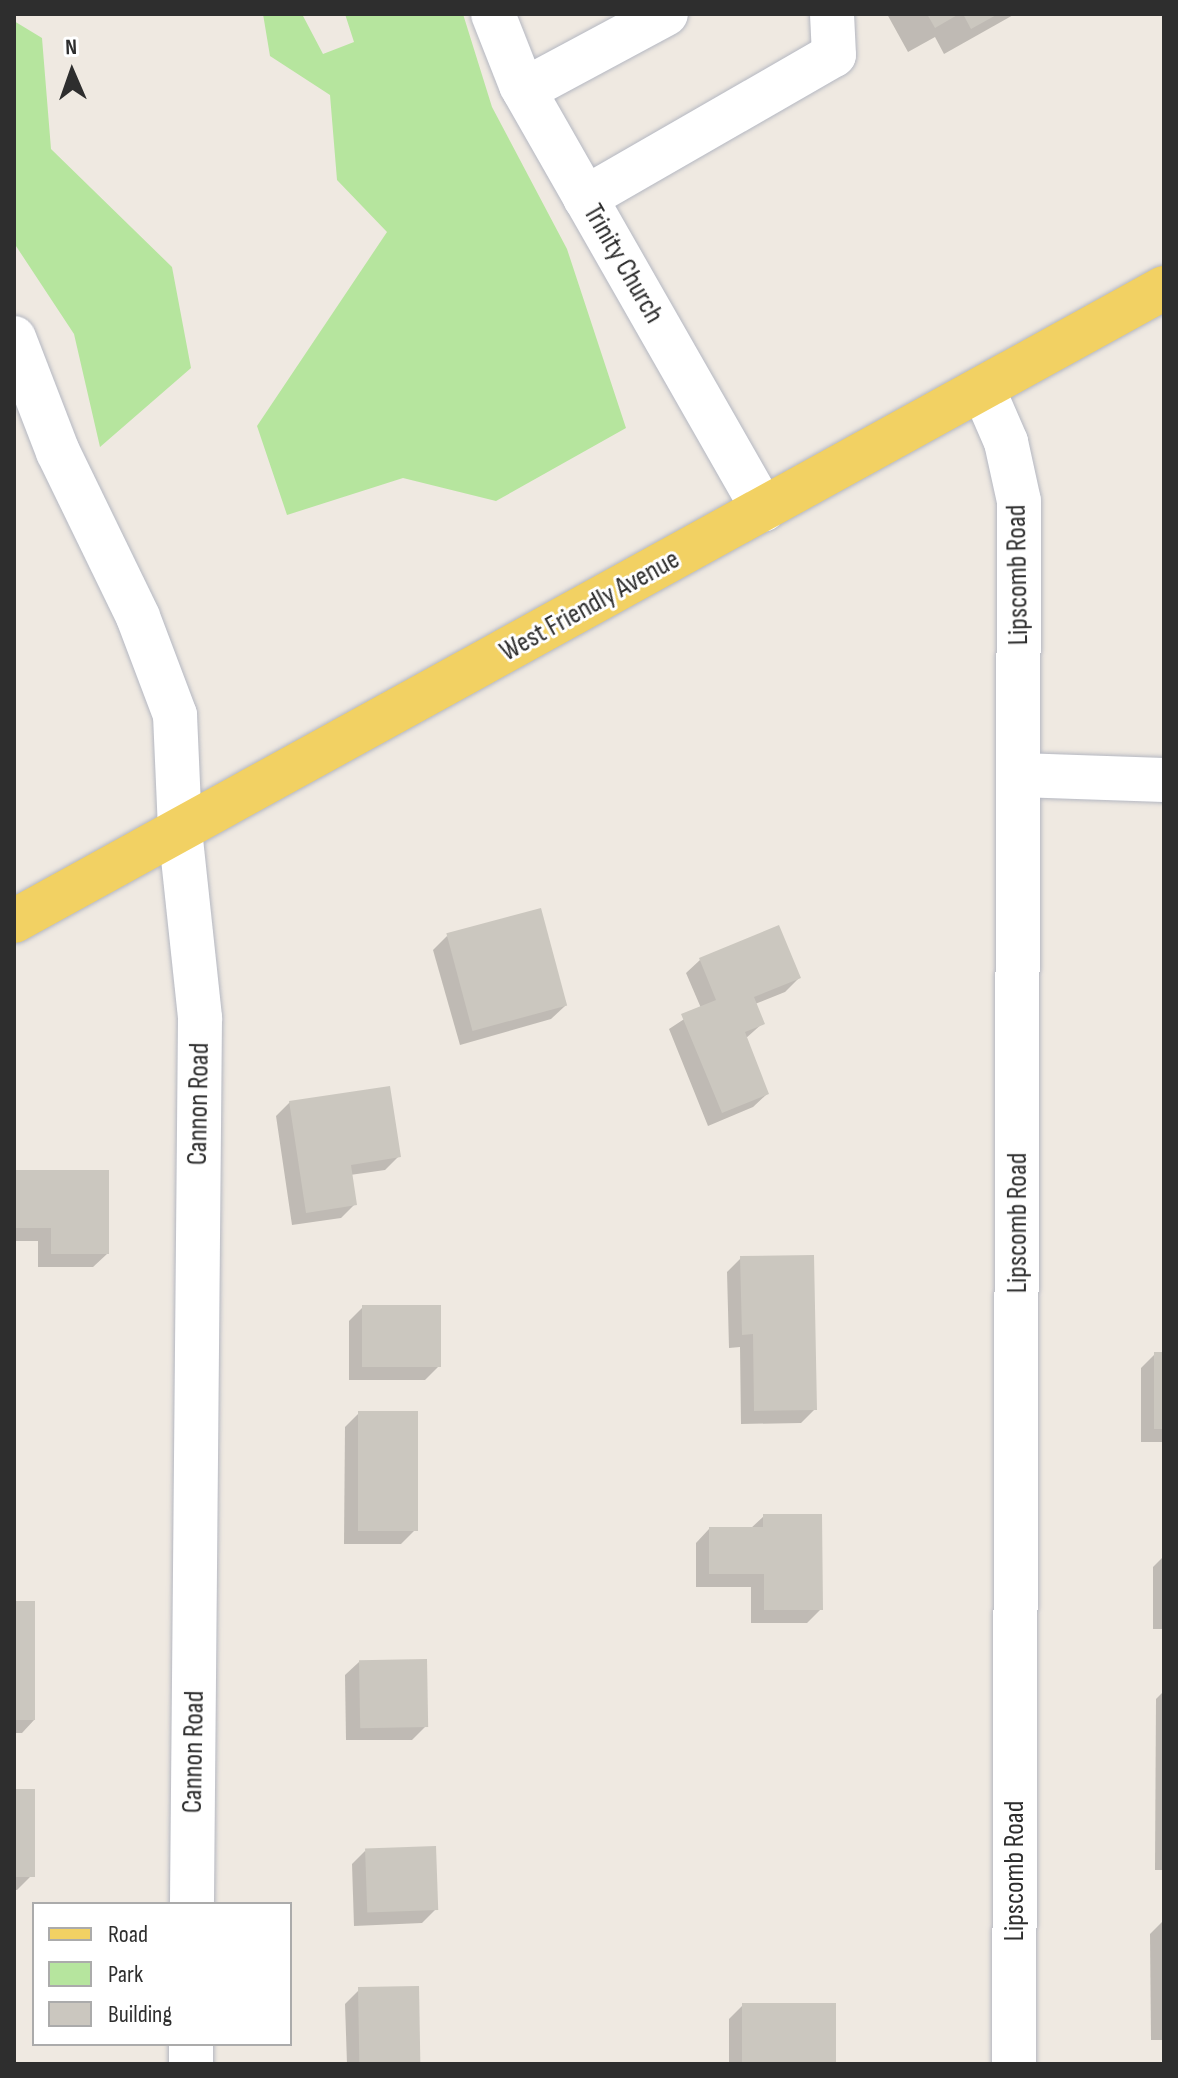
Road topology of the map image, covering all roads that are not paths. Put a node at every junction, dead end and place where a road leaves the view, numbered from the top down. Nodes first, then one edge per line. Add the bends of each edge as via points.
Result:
1 (493, 14) edge
2 (666, 14) edge
3 (832, 14) edge
4 (524, 90) junction
5 (585, 198) junction
6 (1164, 288) edge
7 (14, 338) edge
8 (983, 389) junction
9 (763, 510) junction
10 (1019, 775) junction
11 (1164, 780) edge
12 (180, 830) junction
13 (14, 921) edge
14 (192, 1902) edge
15 (1014, 2064) edge

1 - 4 street, Trinity Church
2 - 4 street
3 - 5 street via 834,55
4 - 5 street, Trinity Church
5 - 9 street, Trinity Church
6 - 8 main road, West Friendly Avenue
7 - 12 street, Cannon Road via 58,452 138,617 175,715
8 - 9 main road, West Friendly Avenue
8 - 10 street, Lipscomb Road via 1006,442 1019,501
9 - 12 main road, West Friendly Avenue
10 - 11 street
10 - 15 street, Lipscomb Road
12 - 13 main road, West Friendly Avenue
12 - 14 street, Cannon Road via 200,1018

